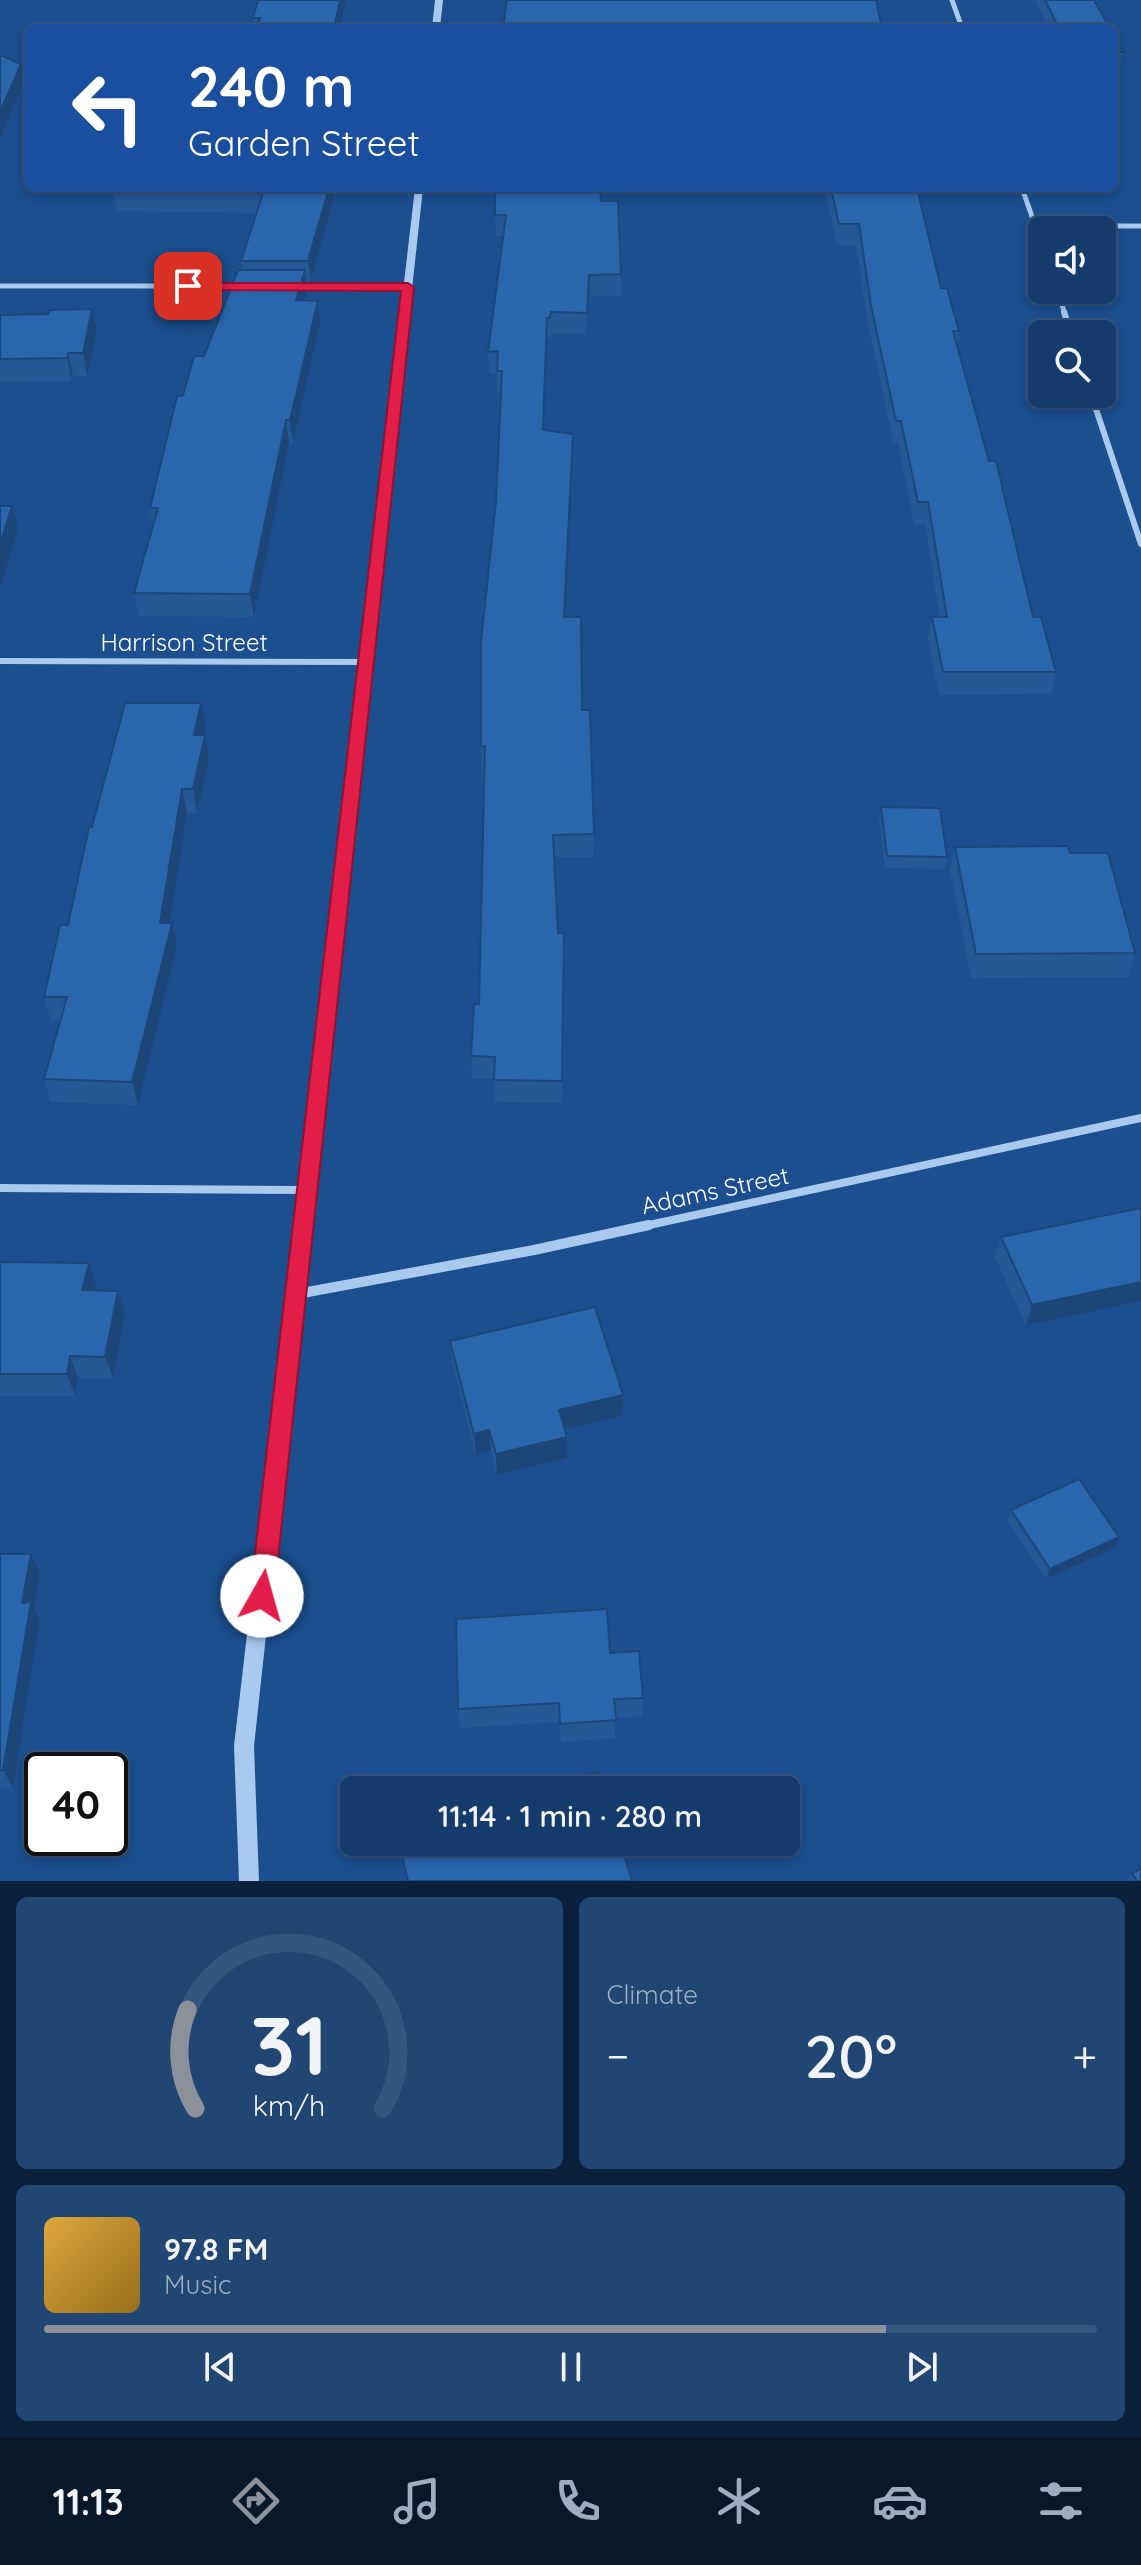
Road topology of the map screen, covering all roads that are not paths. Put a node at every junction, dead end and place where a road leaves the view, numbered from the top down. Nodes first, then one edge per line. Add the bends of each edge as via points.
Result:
1 (439, 0) edge
2 (952, 0) edge
3 (436, 24) edge
4 (961, 24) edge
5 (419, 192) edge
6 (1023, 192) edge
7 (1032, 216) edge
8 (1116, 226) edge
9 (1141, 226) edge
10 (0, 286) edge
11 (251, 286) edge
12 (282, 287) edge
13 (408, 287) junction
14 (1096, 408) edge
15 (1141, 544) edge
16 (0, 661) edge
17 (367, 662) junction
18 (1141, 1118) edge
19 (0, 1188) edge
20 (307, 1190) junction
21 (297, 1294) junction
22 (249, 1881) edge

1 - 3 street
2 - 4 street
5 - 13 street
6 - 7 street
8 - 9 street
10 - 11 street
12 - 13 street
13 - 17 street
14 - 15 street
16 - 17 street, Harrison Street
17 - 20 street
18 - 21 street, Adams Street via 534,1250
19 - 20 street
20 - 21 street
21 - 22 street via 244,1746

